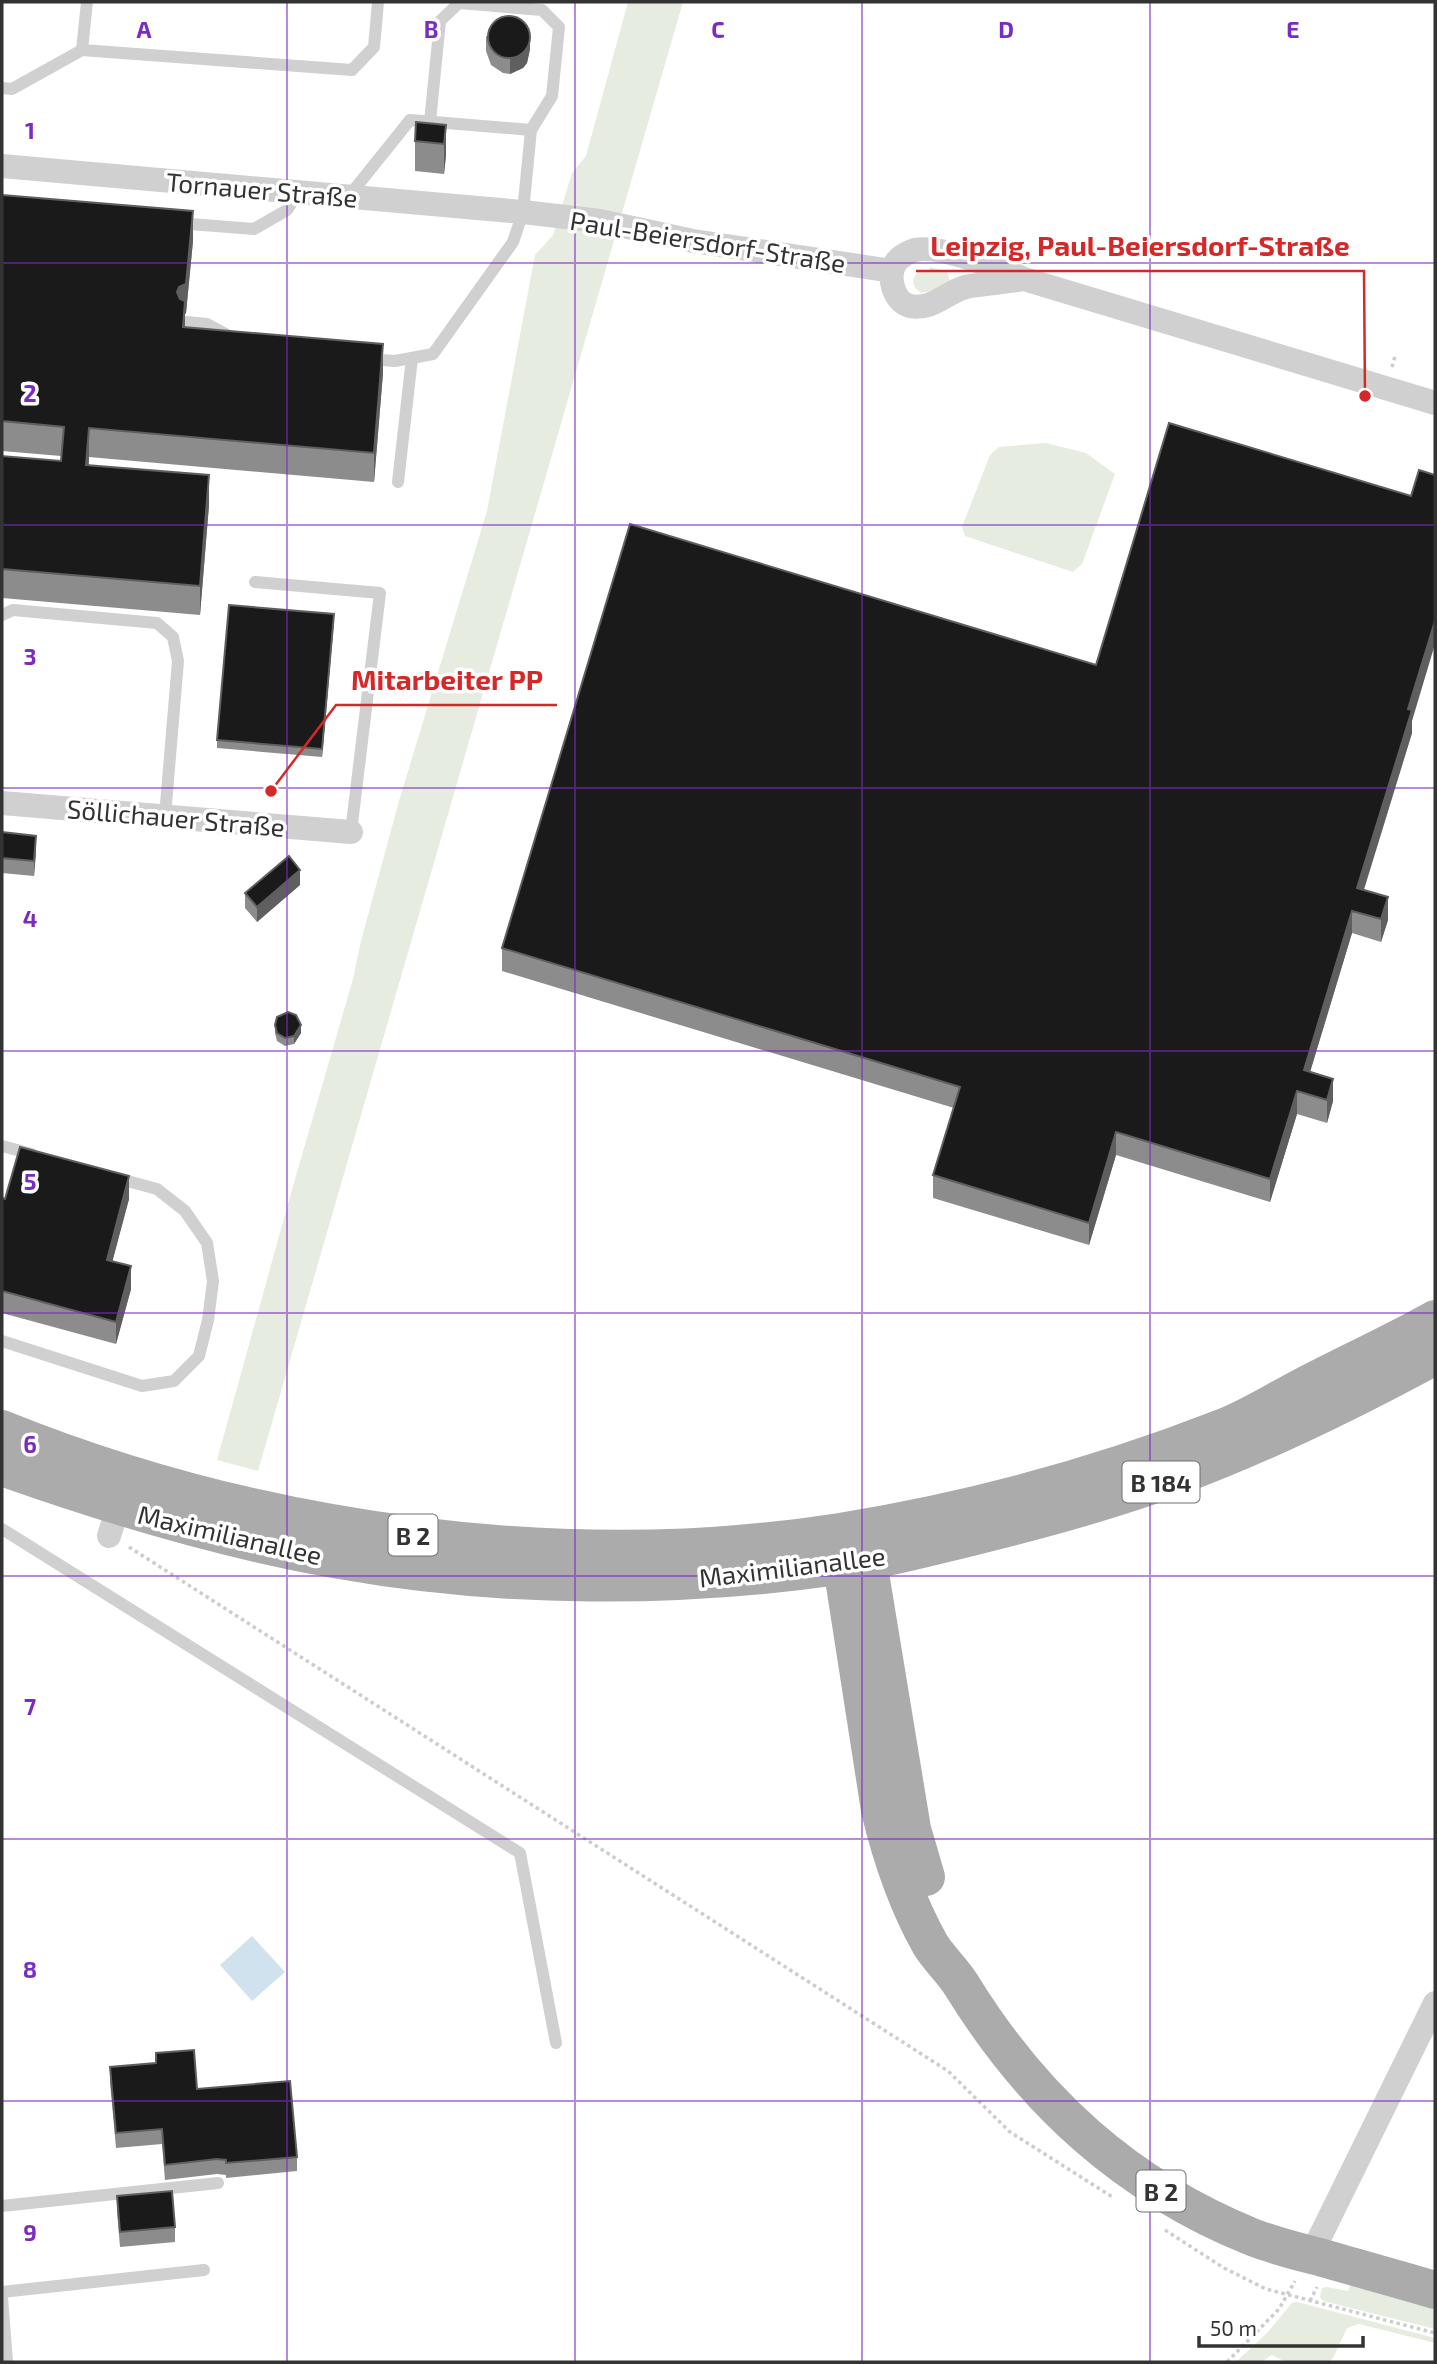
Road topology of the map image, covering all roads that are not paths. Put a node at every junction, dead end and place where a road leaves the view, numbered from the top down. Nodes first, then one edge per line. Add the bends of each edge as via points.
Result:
1 (87, 2) edge
2 (378, 2) edge
3 (82, 50) junction
4 (2, 88) edge
5 (429, 122) junction
6 (531, 130) junction
7 (2, 166) edge
8 (299, 192) junction
9 (349, 197) junction
10 (523, 212) junction
11 (161, 222) edge
12 (892, 271) junction
13 (1024, 279) junction
14 (186, 322) edge
15 (240, 342) edge
16 (356, 358) edge
17 (412, 358) junction
18 (1435, 403) edge
19 (398, 482) dead end
20 (255, 582) dead end
21 (2, 615) edge
22 (2, 803) edge
23 (165, 816) junction
24 (351, 832) joint
25 (2, 1146) edge
26 (41, 1157) edge
27 (106, 1175) edge
28 (1435, 1319) edge
29 (2, 1341) edge
30 (1435, 1356) edge
31 (2, 1429) edge
32 (2, 1467) edge
33 (2, 1529) edge
34 (852, 1547) junction
35 (1435, 2003) edge
36 (556, 2043) dead end
37 (218, 2183) dead end
38 (2, 2206) edge
39 (1311, 2255) junction
40 (204, 2270) dead end
41 (1435, 2290) edge
42 (2, 2295) edge
43 (7, 2362) edge

1 - 3 lane
2 - 3 lane via 374,47 352,70
3 - 4 lane via 12,89
5 - 6 lane
5 - 6 lane via 440,21 459,3 542,10 559,27 552,96
5 - 9 lane via 410,120
6 - 10 lane
7 - 8 street, Tornauer Straße
8 - 9 street, Tornauer Straße
8 - 11 lane via 287,210 254,229
9 - 10 street, Tornauer Straße
10 - 12 street, Paul-Beiersdorf-Straße
10 - 17 lane via 513,242 433,355
12 - 13 street via 906,254 927,248 995,266
12 - 13 street via 898,299 909,306 929,306 968,286
13 - 18 street
14 - 15 lane via 207,324
16 - 17 lane via 395,362
17 - 19 lane
20 - 24 lane via 380,593
21 - 23 lane via 13,610 157,623 173,637 178,661
22 - 23 street, Söllichauer Straße
23 - 24 street, Söllichauer Straße
25 - 26 lane
27 - 29 lane via 157,1189 186,1211 207,1243 213,1281 199,1356 174,1381 142,1386
28 - 34 main road, B 184 via 1257,1412 1179,1444
30 - 34 main road, Maximilianallee / B 184 via 1279,1435 1176,1477 1039,1521
31 - 34 main road, Maximilianallee / B 2 via 131,1475 236,1504 426,1537 543,1546 736,1543
32 - 34 main road, Maximilianallee / B 2 via 113,1522 433,1573 628,1581 772,1574
33 - 36 lane via 520,1853
34 - 39 main road, B 2 via 923,1871 960,1982 984,2022 1051,2103 1144,2181 1255,2238
35 - 39 street
37 - 38 lane
39 - 41 main road, B 2
40 - 42 lane
42 - 43 lane

